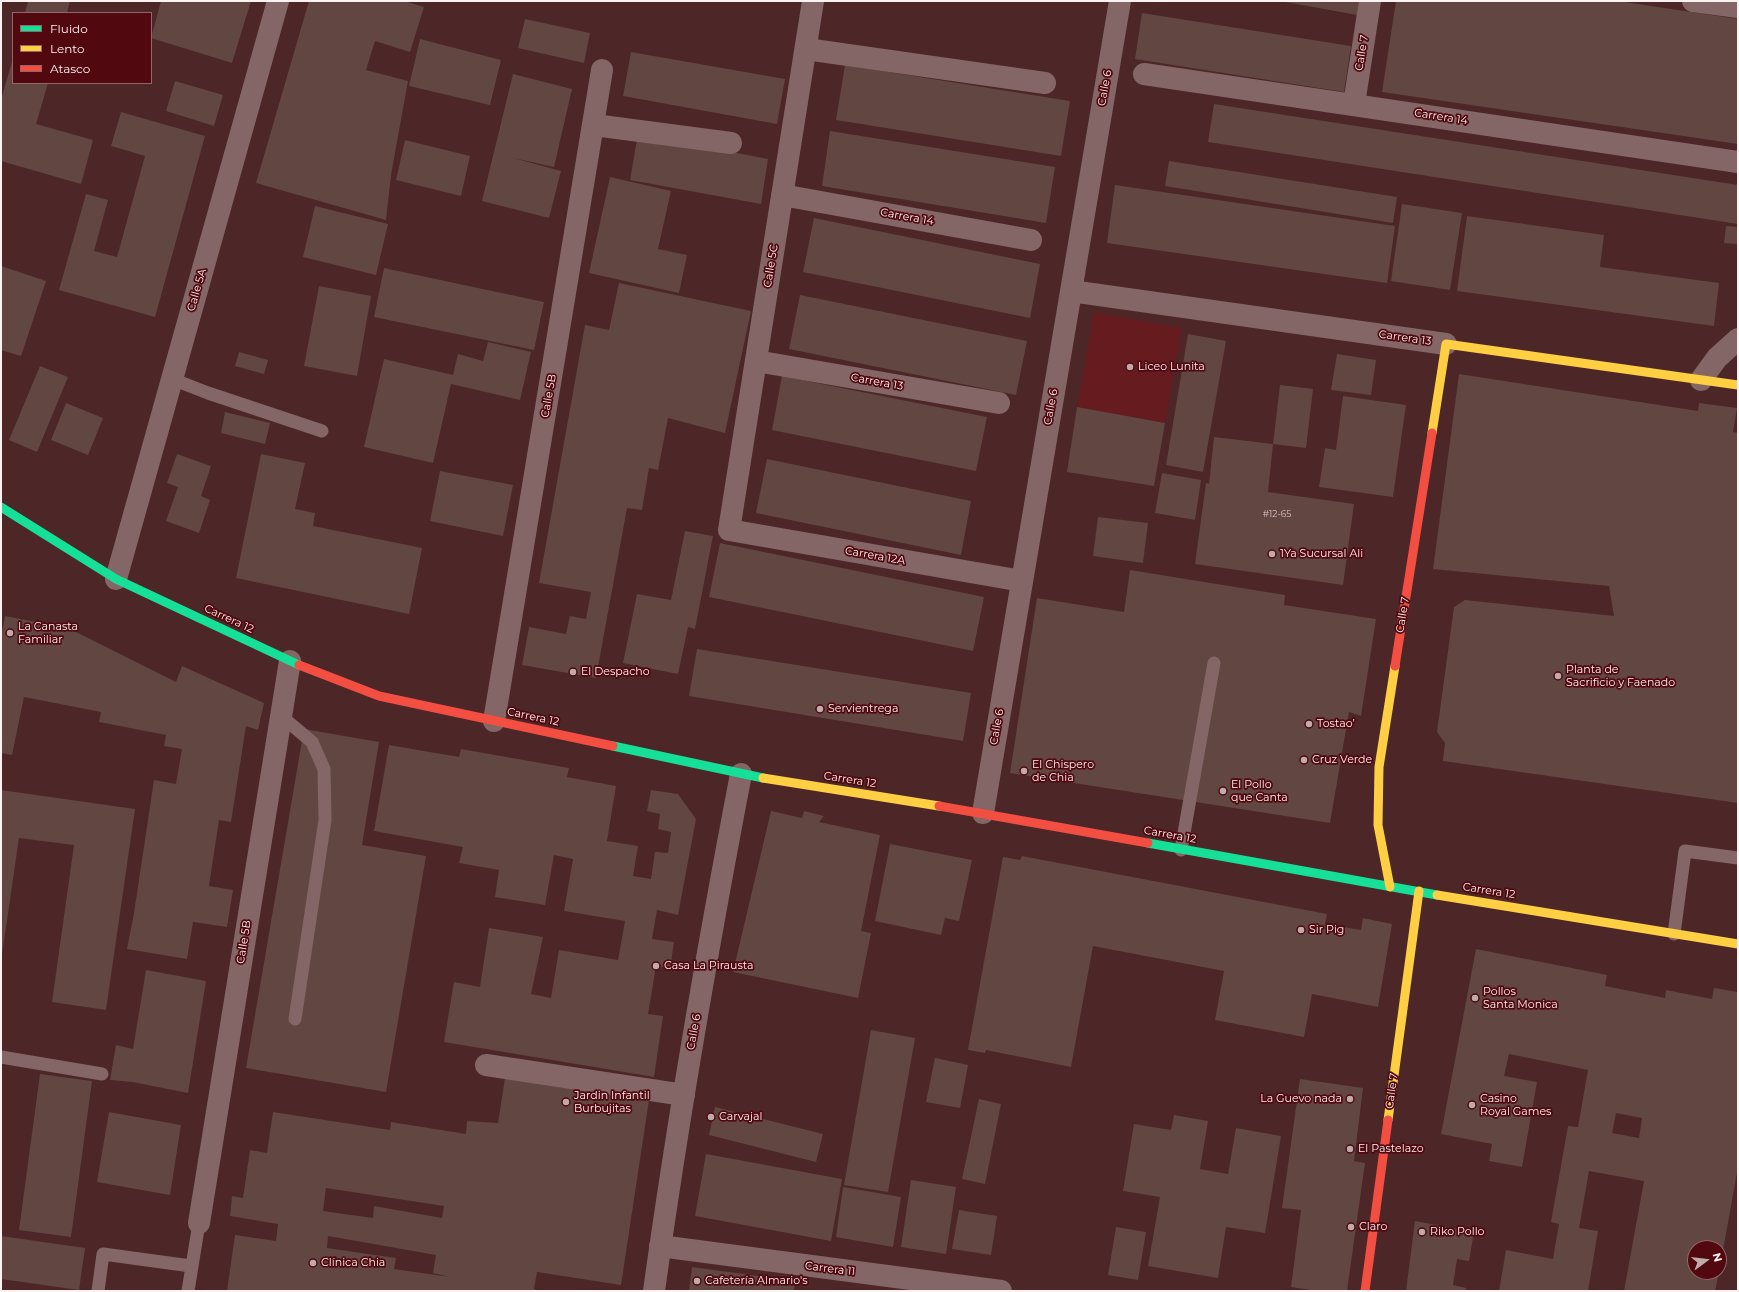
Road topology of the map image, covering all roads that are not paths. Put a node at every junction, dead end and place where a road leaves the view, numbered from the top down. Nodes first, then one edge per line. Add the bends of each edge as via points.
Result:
1 (278, 1) edge
2 (813, 1) edge
3 (1120, 1) edge
4 (1370, 1) edge
5 (1693, 1) edge
6 (1738, 7) edge
7 (806, 48) junction
8 (602, 70) dead end
9 (1144, 74) dead end
10 (1045, 83) dead end
11 (1354, 104) junction
12 (594, 125) junction
13 (731, 143) dead end
14 (1738, 162) edge
15 (782, 195) junction
16 (1031, 240) dead end
17 (1071, 291) junction
18 (1738, 340) edge
19 (1446, 344) junction
20 (756, 361) junction
21 (172, 379) junction
22 (1701, 380) junction
23 (1738, 385) edge
24 (999, 403) dead end
25 (322, 431) dead end
26 (1, 507) edge
27 (728, 530) joint
28 (116, 579) junction
29 (1022, 581) junction
30 (290, 661) junction
31 (1214, 663) dead end
32 (280, 715) junction
33 (494, 721) junction
34 (741, 774) junction
35 (983, 813) junction
36 (1181, 850) junction
37 (1738, 858) edge
38 (1390, 887) junction
39 (1419, 891) junction
40 (1674, 934) junction
41 (1738, 944) edge
42 (295, 1019) dead end
43 (1, 1057) edge
44 (486, 1065) dead end
45 (102, 1074) dead end
46 (684, 1095) junction
47 (199, 1223) joint
48 (660, 1246) junction
49 (191, 1266) junction
50 (98, 1291) edge
51 (188, 1291) edge
52 (654, 1291) edge
53 (1000, 1291) edge
54 (1365, 1291) edge

1 - 21 street, Calle 5A
2 - 7 street, Calle 5C
3 - 17 street, Calle 6
4 - 11 street, Calle 7
5 - 6 street
7 - 10 street
7 - 15 street, Calle 5C
8 - 12 street, Calle 5B
9 - 11 street, Carrera 14
11 - 14 street, Carrera 14
12 - 13 street
12 - 33 street, Calle 5B
15 - 16 street, Carrera 14
15 - 20 street, Calle 5C
17 - 19 street, Carrera 13
17 - 29 street, Calle 6
18 - 22 street via 1717,358
19 - 22 main road, Carrera 13
19 - 38 main road, Calle 7 via 1379,767 1378,825
20 - 24 street, Carrera 13
20 - 27 street, Calle 5C
21 - 25 lane
21 - 28 street, Calle 5A
22 - 23 main road, Carrera 13
26 - 28 main road, Carrera 12
27 - 29 street, Carrera 12A
28 - 30 main road, Carrera 12
29 - 35 street, Calle 6
30 - 32 street, Calle 5B
30 - 33 main road, Carrera 12 via 379,696
31 - 36 lane
32 - 42 lane via 312,742 324,769 325,820
32 - 47 street, Calle 5B
33 - 34 main road, Carrera 12
34 - 35 main road, Carrera 12
34 - 46 street, Calle 6 via 710,934
35 - 36 main road, Carrera 12
36 - 38 main road, Carrera 12
37 - 40 lane via 1685,851
38 - 39 main road, Carrera 12
39 - 40 main road, Carrera 12
39 - 54 main road, Calle 7
40 - 41 main road, Carrera 12
43 - 45 lane
44 - 46 street
46 - 48 street, Calle 6
47 - 49 lane
48 - 52 street, Calle 6
48 - 53 street, Carrera 11
49 - 50 lane via 103,1254
49 - 51 lane

